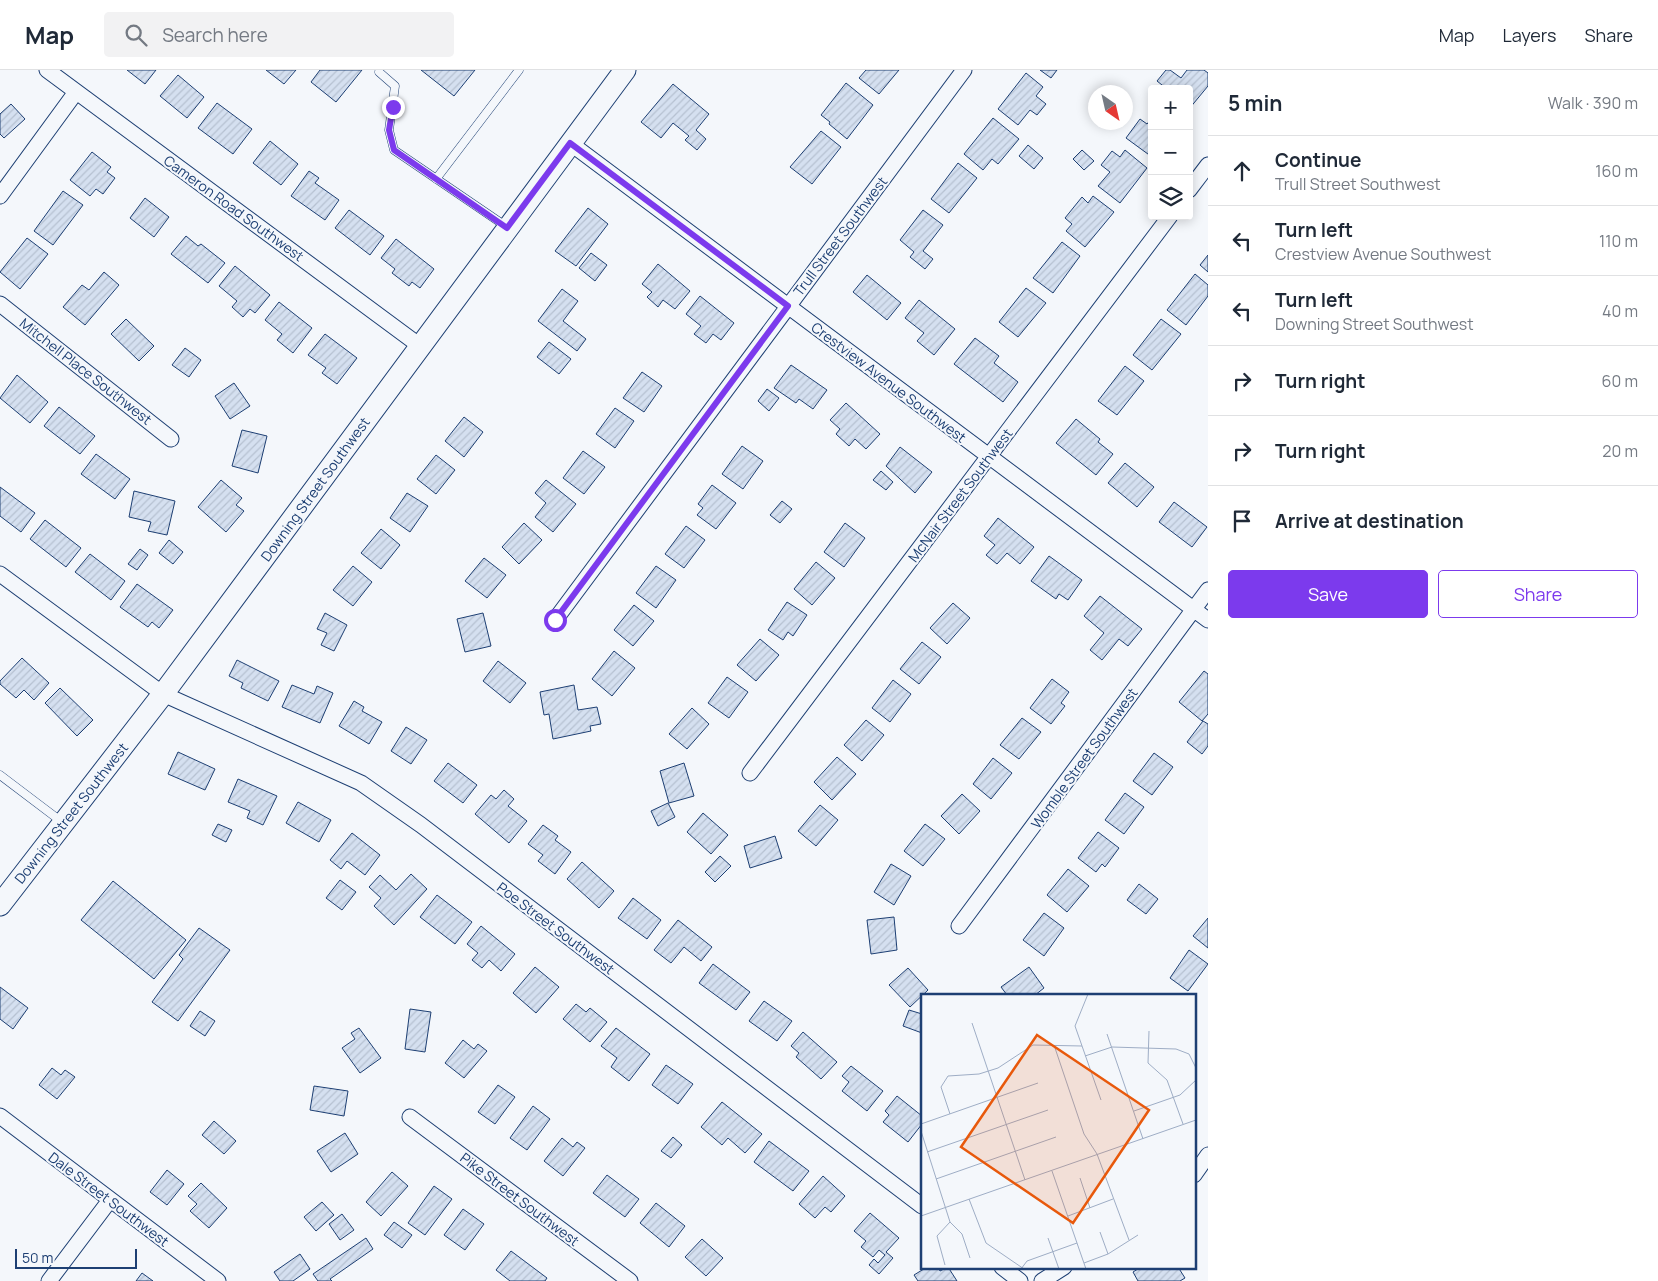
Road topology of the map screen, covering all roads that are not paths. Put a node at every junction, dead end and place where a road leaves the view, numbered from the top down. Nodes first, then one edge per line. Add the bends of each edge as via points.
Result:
1 (47, 70) edge
2 (518, 70) edge
3 (964, 70) edge
4 (379, 72) dead end
5 (620, 74) edge
6 (76, 92) junction
7 (570, 143) junction
8 (1208, 165) edge
9 (436, 179) junction
10 (1193, 185) edge
11 (0, 196) edge
12 (1167, 220) edge
13 (507, 228) junction
14 (0, 304) edge
15 (788, 306) junction
16 (420, 346) junction
17 (171, 439) dead end
18 (989, 456) junction
19 (0, 574) edge
20 (1208, 590) edge
21 (1194, 609) junction
22 (555, 620) dead end
23 (1208, 620) edge
24 (163, 694) junction
25 (750, 773) dead end
26 (0, 775) edge
27 (63, 822) junction
28 (0, 905) edge
29 (960, 926) dead end
30 (0, 1116) edge
31 (410, 1117) dead end
32 (1208, 1155) edge
33 (1196, 1172) edge
34 (110, 1200) junction
35 (921, 1205) edge
36 (1003, 1268) edge
37 (1062, 1268) edge
38 (49, 1281) edge
39 (218, 1281) edge
40 (630, 1281) edge
41 (1020, 1281) edge
42 (1042, 1281) edge

1 - 6 street, Cameron Road Southwest
2 - 9 lane
3 - 15 street, Trull Street Southwest
4 - 9 lane via 395,86 389,130 394,150
5 - 7 street, Downing Street Southwest
6 - 11 street
6 - 16 street, Cameron Road Southwest
7 - 13 street, Downing Street Southwest
7 - 15 street, Crestview Avenue Southwest
8 - 10 street
9 - 13 lane
12 - 18 street, McNair Street Southwest
13 - 16 street, Downing Street Southwest
14 - 17 street, Mitchell Place Southwest
15 - 18 street, Crestview Avenue Southwest
15 - 22 street, Trull Street Southwest
16 - 24 street, Downing Street Southwest
18 - 21 street, Crestview Avenue Southwest
18 - 25 street, McNair Street Southwest
19 - 24 street, Poe Street Southwest
20 - 21 street, Womble Street Southwest
21 - 23 street, Crestview Avenue Southwest
21 - 29 street, Womble Street Southwest
24 - 27 street, Downing Street Southwest
24 - 35 street, Poe Street Southwest via 361,783 429,831
26 - 27 lane
27 - 28 street, Downing Street Southwest
30 - 34 street, Dale Street Southwest
31 - 40 street, Pike Street Southwest
32 - 33 street
34 - 38 street
34 - 39 street, Dale Street Southwest
36 - 41 street
37 - 42 street

